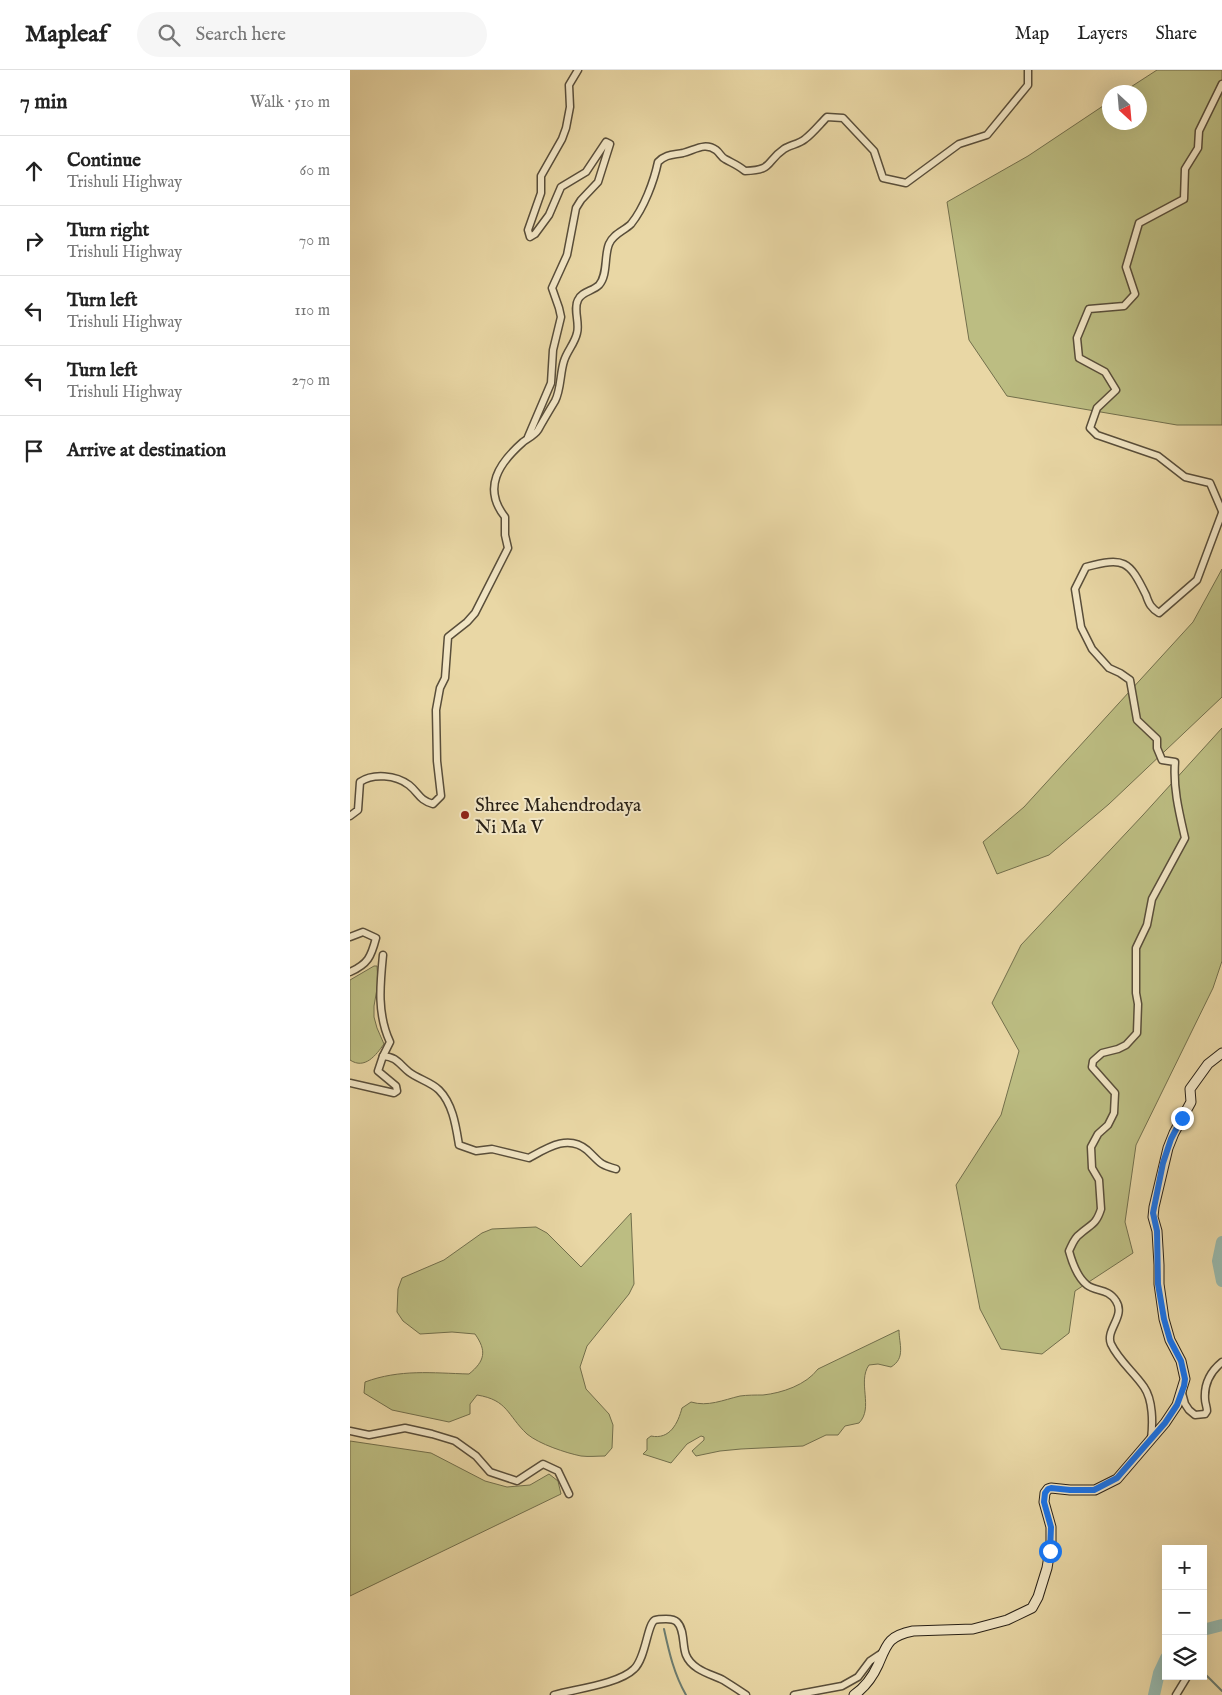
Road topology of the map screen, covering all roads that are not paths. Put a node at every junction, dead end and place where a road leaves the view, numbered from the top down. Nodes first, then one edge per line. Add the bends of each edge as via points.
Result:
1 (578, 70) edge
2 (1028, 70) edge
3 (1222, 84) edge
4 (527, 439) junction
5 (1222, 512) edge
6 (350, 816) edge
7 (350, 937) edge
8 (383, 955) dead end
9 (350, 972) edge
10 (1222, 1053) edge
11 (383, 1056) junction
12 (350, 1083) edge
13 (616, 1169) dead end
14 (1222, 1362) edge
15 (1182, 1393) junction
16 (350, 1431) edge
17 (1151, 1439) junction
18 (569, 1494) dead end
19 (882, 1654) junction
20 (1185, 1680) edge
21 (554, 1695) edge
22 (746, 1695) edge
23 (794, 1695) edge
24 (854, 1695) edge
25 (1176, 1695) edge

1 - 4 street via 569,85 570,107 566,128 541,176 541,193 528,230 530,237 548,215 561,186 586,172 606,142 610,144 598,182 576,208 567,255 552,288 560,318 553,350 551,384
2 - 4 street via 1028,85 988,135 959,144 906,183 883,178 874,151 843,118 827,116 804,140 786,148 768,166 757,170 745,171 724,159 716,150 704,146 661,159 654,181 630,225 616,234 609,244 600,284 578,297 577,333 564,359 556,399 538,430
3 - 5 street via 1199,131 1198,148 1185,169 1184,199 1139,223 1126,267 1135,294 1124,306 1089,309 1077,338 1079,358 1105,372 1116,390 1097,408 1090,428 1097,435 1158,456 1185,477 1210,483
4 - 6 street via 497,472 494,484 494,496 505,517 504,535 508,548 475,613 448,637 446,678 440,688 436,710 441,796 434,804 425,802 409,785 398,779 385,776 365,778 360,782 358,810
5 - 17 street via 1197,580 1160,613 1152,609 1134,572 1124,564 1108,561 1086,567 1075,589 1082,627 1092,649 1109,668 1130,680 1137,720 1157,739 1162,760 1175,762 1174,786 1185,838 1152,900 1136,948 1136,1033 1126,1045 1102,1053 1093,1061 1092,1067 1115,1093 1114,1113 1092,1147 1092,1168 1099,1180 1100,1214 1096,1222 1075,1239 1069,1251 1074,1266 1087,1285 1106,1291 1119,1307 1111,1332 1111,1345 1147,1392 1152,1418
7 - 9 street via 364,932 376,938 371,955 360,968
8 - 11 street via 380,1003 384,1030 390,1042
10 - 15 street via 1208,1064 1190,1089 1191,1102 1171,1139 1154,1206 1158,1284 1170,1340 1184,1373
11 - 12 street via 378,1071 398,1091 394,1093
11 - 13 street via 393,1057 409,1072 439,1090 456,1124 458,1145 476,1151 492,1149 529,1158 552,1145 574,1142 602,1165
14 - 15 street via 1210,1376 1205,1392 1205,1414 1195,1415 1189,1410
15 - 17 street
16 - 18 street via 369,1434 405,1428 432,1434 455,1441 476,1456 490,1472 517,1481 543,1464 558,1471
17 - 19 street via 1124,1472 1102,1487 1082,1491 1051,1488 1045,1493 1051,1544 1040,1592 1032,1608 1007,1620 973,1629 904,1633 893,1638
19 - 23 street via 842,1686
19 - 24 street via 872,1675
20 - 25 street
21 - 22 street via 602,1684 633,1671 642,1656 650,1626 661,1619 678,1623 686,1656 695,1666

